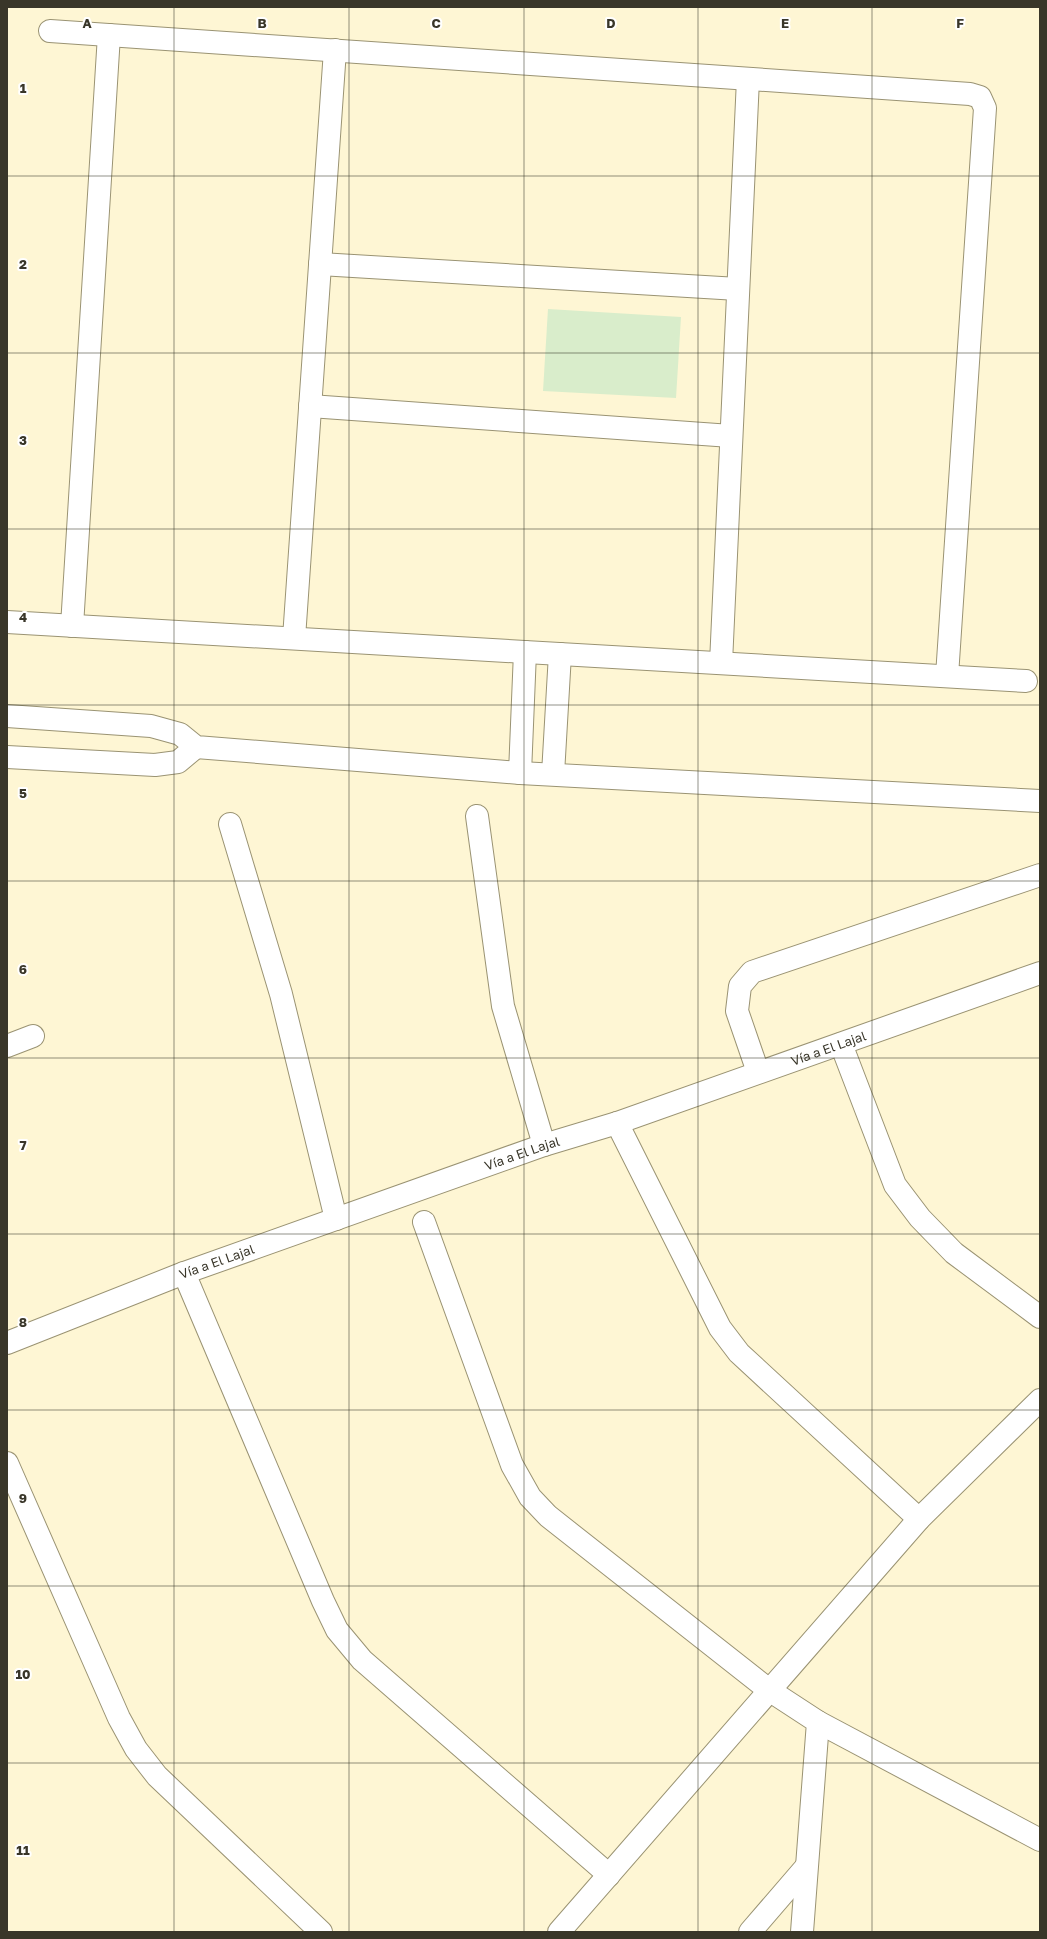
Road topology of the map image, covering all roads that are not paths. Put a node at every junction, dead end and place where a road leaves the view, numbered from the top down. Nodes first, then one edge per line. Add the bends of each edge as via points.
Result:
1 (50, 31) dead end
2 (109, 35) junction
3 (335, 50) junction
4 (748, 79) junction
5 (320, 264) junction
6 (738, 289) junction
7 (310, 406) junction
8 (731, 436) junction
9 (7, 622) edge
10 (72, 626) junction
11 (294, 638) junction
12 (525, 652) junction
13 (560, 654) junction
14 (721, 663) junction
15 (947, 676) junction
16 (1026, 681) dead end
17 (7, 716) edge
18 (196, 747) junction
19 (7, 757) edge
20 (520, 772) junction
21 (553, 774) junction
22 (1040, 801) edge
23 (477, 816) dead end
24 (230, 824) dead end
25 (1040, 875) edge
26 (1040, 974) edge
27 (33, 1036) dead end
28 (841, 1044) junction
29 (7, 1046) edge
30 (758, 1072) junction
31 (616, 1123) junction
32 (544, 1146) junction
33 (336, 1219) junction
34 (424, 1222) dead end
35 (184, 1273) junction
36 (1040, 1317) edge
37 (7, 1343) edge
38 (1040, 1400) edge
39 (7, 1463) edge
40 (919, 1519) junction
41 (770, 1690) junction
42 (818, 1722) junction
43 (1040, 1840) edge
44 (806, 1867) junction
45 (609, 1875) junction
46 (321, 1932) edge
47 (559, 1932) edge
48 (750, 1932) edge
49 (802, 1932) edge

1 - 2 street
2 - 3 street
2 - 10 street
3 - 4 street
3 - 5 street
4 - 6 street
4 - 15 street via 970,94 980,97 985,108
5 - 6 street
5 - 7 street
6 - 8 street
7 - 8 street
7 - 11 street
8 - 14 street
9 - 10 street
10 - 11 street
11 - 12 street
12 - 13 street
12 - 20 street
13 - 14 street
13 - 21 street
14 - 15 street
15 - 16 street
17 - 18 street via 151,726 180,734
18 - 19 street via 178,762 155,765
18 - 20 street
20 - 21 street
21 - 22 street
23 - 32 street via 503,1006
24 - 33 street via 281,994
25 - 30 street via 752,972 740,986 737,1010
26 - 28 street, Vía a El Lajal
27 - 29 street
28 - 30 street, Vía a El Lajal
28 - 36 street via 896,1185 908,1202 954,1253
30 - 31 street, Vía a El Lajal
31 - 32 street, Vía a El Lajal
31 - 40 street via 720,1328 739,1353
32 - 33 street, Vía a El Lajal
33 - 35 street, Vía a El Lajal
34 - 41 street via 512,1465 530,1497 548,1516
35 - 37 street, Vía a El Lajal
35 - 45 street via 337,1630 362,1660
38 - 40 street
39 - 46 street via 136,1749 157,1776
40 - 41 street
41 - 42 street
41 - 45 street
42 - 43 street
42 - 44 street
44 - 48 street
44 - 49 street
45 - 47 street

